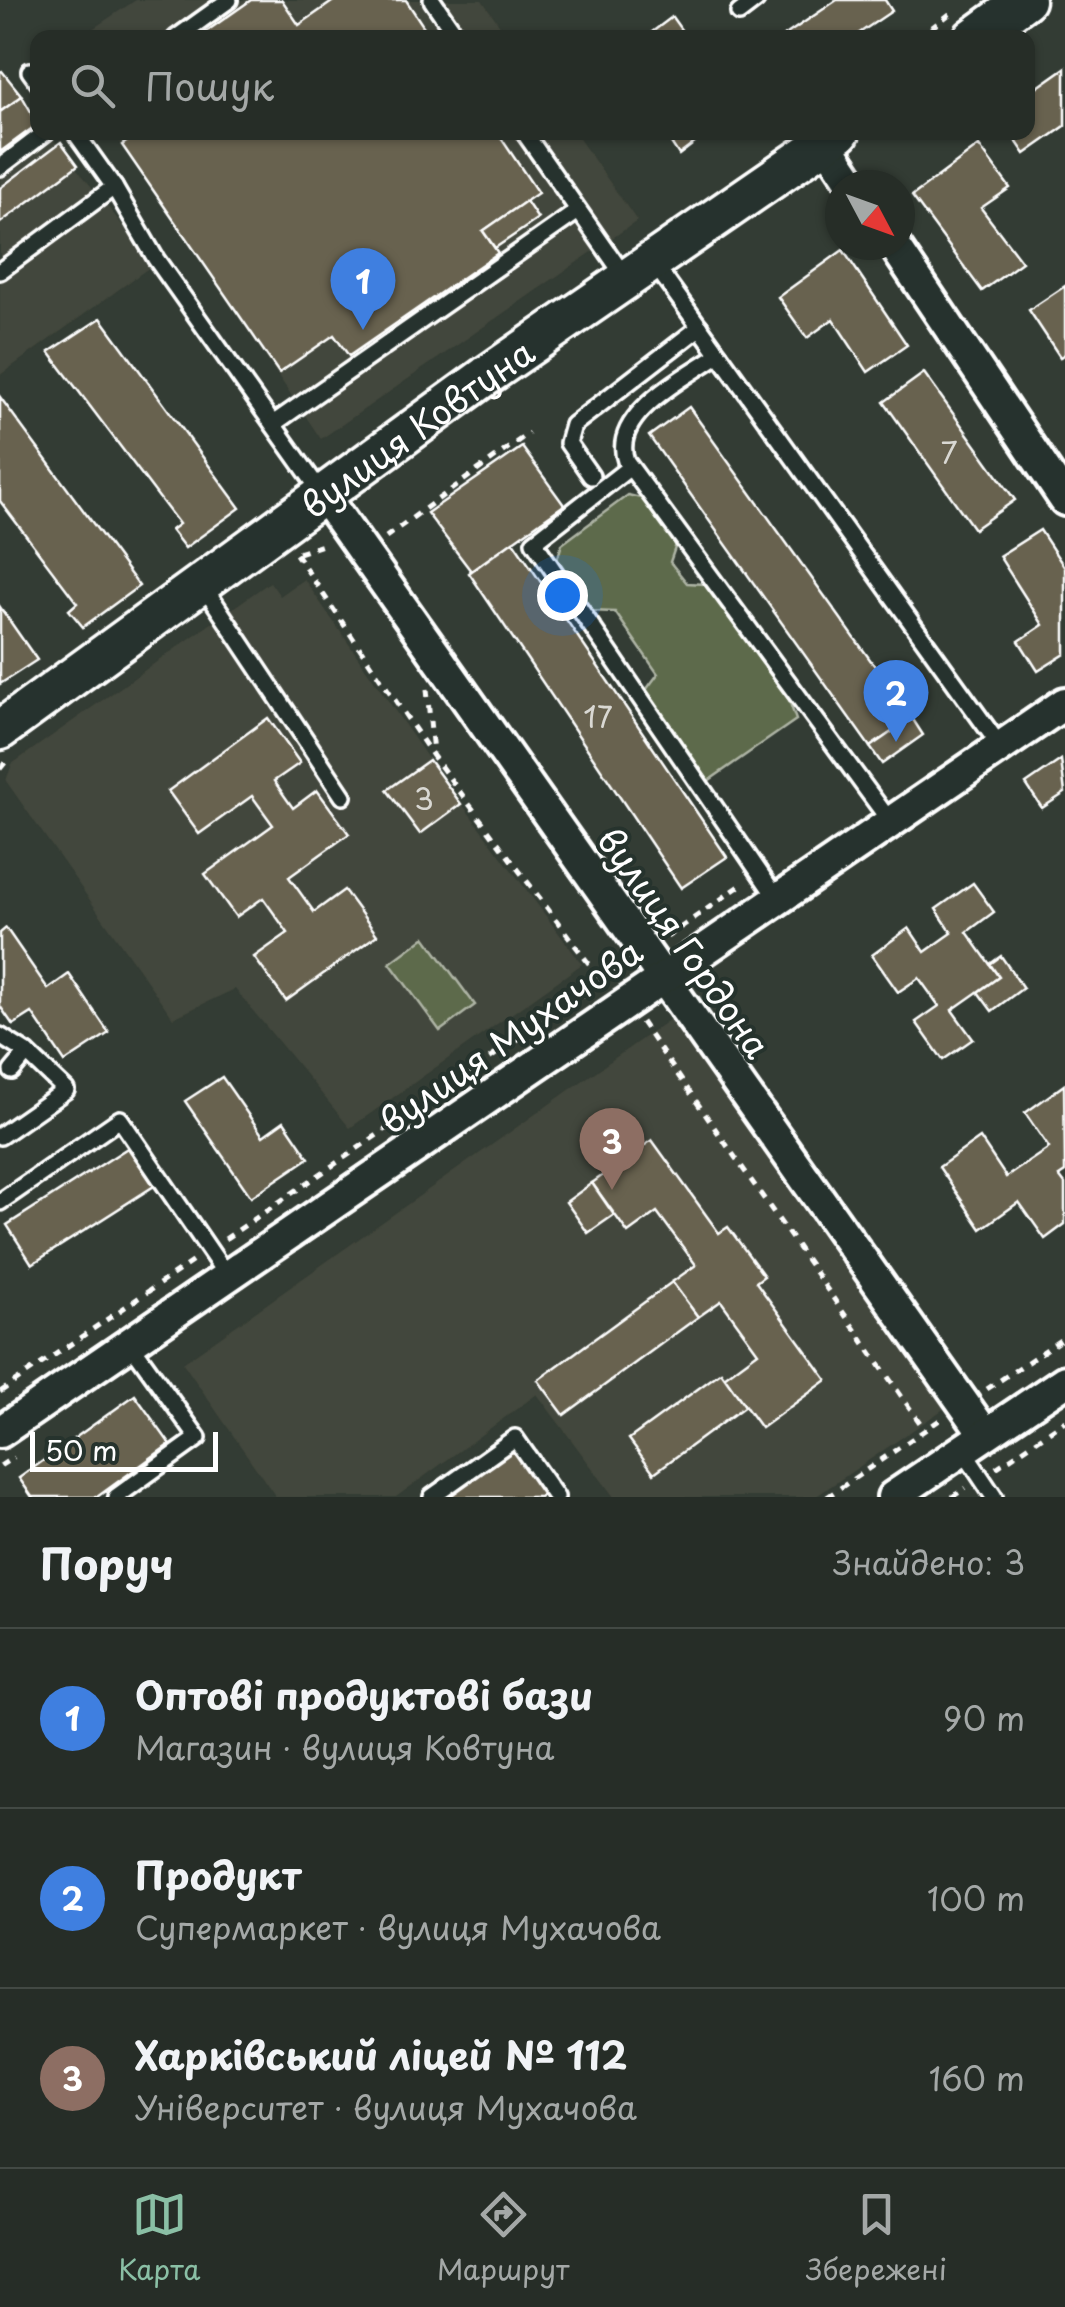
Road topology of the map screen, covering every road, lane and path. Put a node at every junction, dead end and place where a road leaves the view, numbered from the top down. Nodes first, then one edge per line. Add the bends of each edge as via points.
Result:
1 (229, 0) edge
2 (432, 0) edge
3 (756, 0) edge
4 (1025, 0) edge
5 (739, 12) dead end
6 (964, 24) edge
7 (187, 30) edge
8 (453, 30) edge
9 (36, 140) edge
10 (81, 140) edge
11 (529, 140) edge
12 (830, 140) edge
13 (834, 140) edge
14 (0, 168) edge
15 (847, 170) edge
16 (114, 187) junction
17 (578, 212) junction
18 (904, 260) edge
19 (0, 271) edge
20 (640, 271) junction
21 (700, 327) junction
22 (718, 354) junction
23 (273, 424) junction
24 (529, 432) dead end
25 (630, 468) junction
26 (591, 476) dead end
27 (323, 495) junction
28 (1065, 500) edge
29 (353, 537) junction
30 (296, 554) junction
31 (280, 565) dead end
32 (202, 584) junction
33 (1063, 709) edge
34 (9, 741) edge
35 (1000, 746) junction
36 (0, 769) edge
37 (344, 796) dead end
38 (890, 820) junction
39 (768, 885) junction
40 (654, 963) junction
41 (620, 1002) junction
42 (0, 1036) edge
43 (27, 1053) junction
44 (12, 1071) dead end
45 (0, 1136) edge
46 (0, 1202) edge
47 (209, 1250) junction
48 (226, 1276) junction
49 (130, 1343) junction
50 (1065, 1380) edge
51 (0, 1392) edge
52 (1065, 1421) edge
53 (924, 1430) dead end
54 (0, 1432) edge
55 (974, 1442) junction
56 (981, 1478) junction
57 (116, 1497) edge
58 (432, 1497) edge
59 (556, 1497) edge
60 (892, 1497) edge
61 (952, 1497) edge
62 (994, 1497) edge

1 - 7 lane
2 - 8 lane
3 - 5 lane
4 - 6 street
9 - 14 lane
10 - 16 lane
11 - 17 lane
12 - 20 street, вулиця Ковтуна
13 - 15 street
16 - 19 lane
16 - 23 lane
17 - 20 lane
17 - 23 lane
18 - 28 street
20 - 21 lane
20 - 27 street, вулиця Ковтуна
21 - 22 lane
21 - 26 lane via 573,425 568,444
22 - 25 lane via 630,424 622,444
22 - 35 lane
23 - 27 lane
24 - 29 path via 386,537
25 - 38 lane
25 - 39 lane via 534,542
27 - 29 street, вулиця Гордона
27 - 32 street, вулиця Ковтуна
29 - 30 path
29 - 40 street, вулиця Гордона
30 - 31 path
30 - 41 path via 433,756
32 - 34 street, вулиця Ковтуна
32 - 37 lane
33 - 35 street, вулиця Мухачова
34 - 36 path
35 - 38 street, вулиця Мухачова
38 - 39 street, вулиця Мухачова
39 - 40 street, вулиця Мухачова
39 - 40 path
40 - 41 street, вулиця Мухачова
40 - 41 path
40 - 55 street, вулиця Гордона
41 - 47 path
41 - 48 street, вулиця Мухачова
41 - 53 path
42 - 43 lane
43 - 44 lane
43 - 45 lane via 66,1090
46 - 47 lane via 120,1120
47 - 48 lane
47 - 51 path
48 - 49 street, вулиця Мухачова
49 - 54 street, вулиця Мухачова
49 - 57 lane via 198,1438
50 - 55 street
52 - 56 path
55 - 56 lane
55 - 60 street
56 - 61 path
56 - 62 lane
58 - 59 lane via 515,1438

